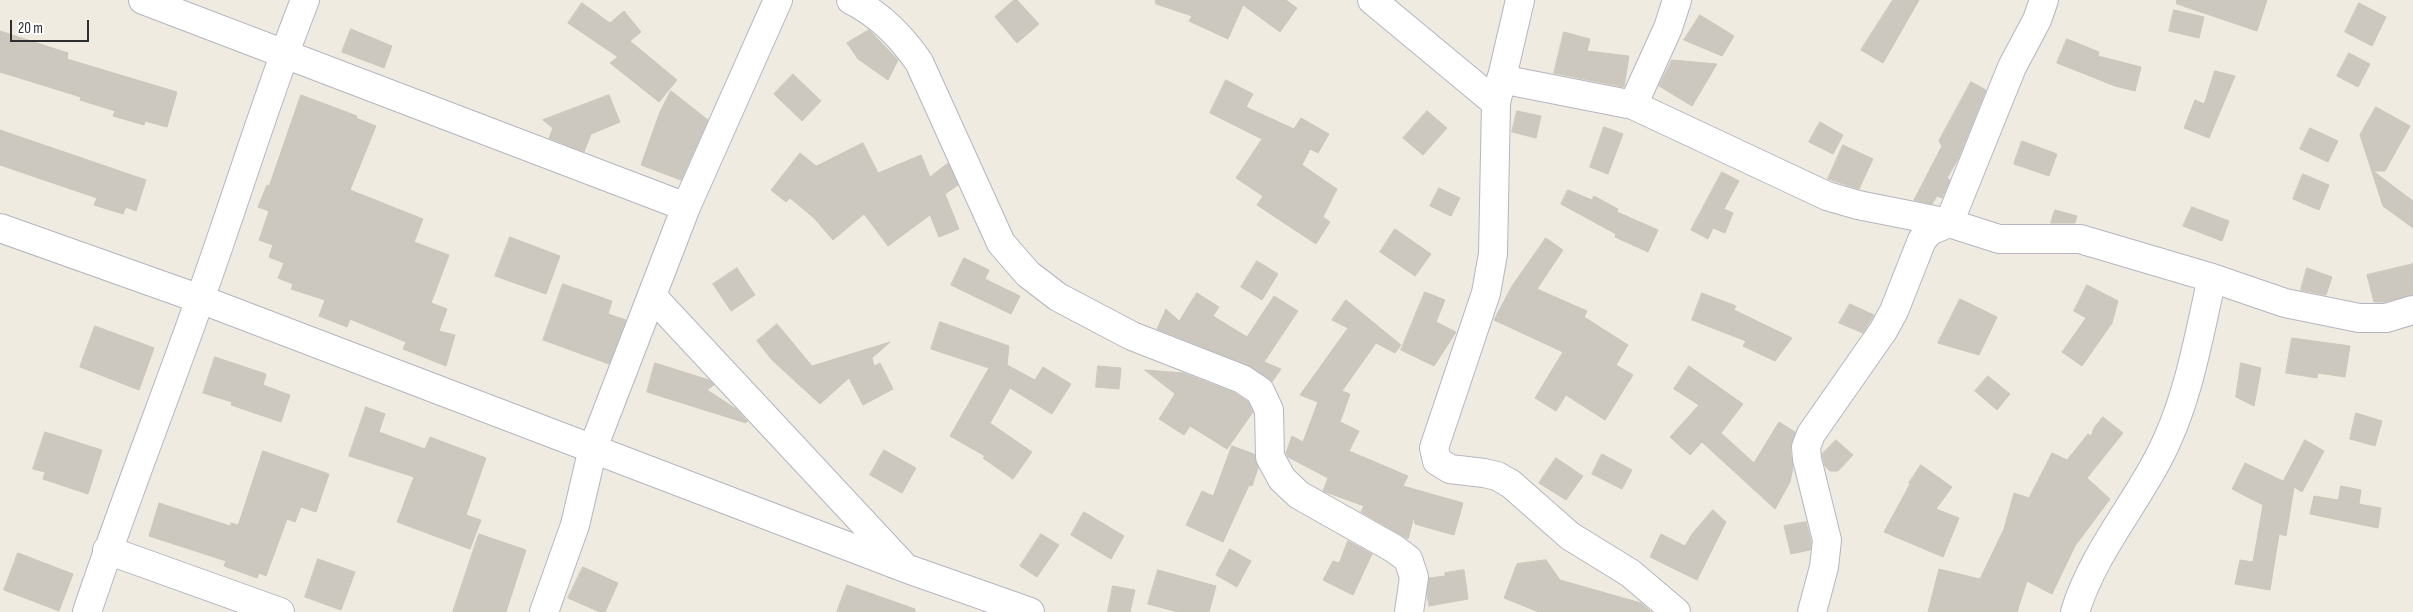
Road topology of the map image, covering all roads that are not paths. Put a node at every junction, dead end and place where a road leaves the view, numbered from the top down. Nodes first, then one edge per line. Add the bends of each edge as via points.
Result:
1 (143, 0) edge
2 (305, 0) edge
3 (778, 0) edge
4 (1372, 0) edge
5 (1520, 0) edge
6 (1677, 0) edge
7 (2044, 0) edge
8 (860, 2) edge
9 (284, 53) junction
10 (1499, 91) junction
11 (1634, 105) junction
12 (686, 207) junction
13 (1949, 223) junction
14 (0, 228) edge
15 (2212, 278) junction
16 (652, 296) junction
17 (200, 299) junction
18 (2413, 310) edge
19 (593, 448) junction
20 (108, 550) junction
21 (905, 568) junction
22 (1019, 610) edge
23 (87, 612) edge
24 (280, 612) edge
25 (544, 612) edge
26 (1409, 612) edge
27 (1676, 612) edge
28 (1812, 612) edge
29 (2076, 612) edge

1 - 9 street
2 - 9 street
3 - 12 street
4 - 10 street
5 - 10 street
6 - 11 street
7 - 13 street via 2012,67
8 - 26 street via 902,37 919,62 1001,243 1028,274 1058,297 1132,336 1242,379 1260,391 1269,410 1270,457 1282,479 1299,495 1408,559 1414,577
9 - 12 street
9 - 17 street
10 - 11 street
10 - 27 street via 1493,254 1486,293 1434,448 1437,461 1450,469 1497,476 1511,484 1570,536 1630,573
11 - 13 street via 1827,196
12 - 16 street
13 - 15 street via 1999,239 2080,239
13 - 28 street via 1930,231 1922,240 1883,331 1811,434 1806,448 1827,540 1824,567
14 - 17 street
15 - 18 street via 2286,303 2359,318 2386,318
15 - 29 street via 2178,416 2158,458 2094,566
16 - 19 street
16 - 21 street
17 - 19 street
17 - 20 street
19 - 21 street
19 - 25 street via 575,525
20 - 23 street
20 - 24 street
21 - 22 street

